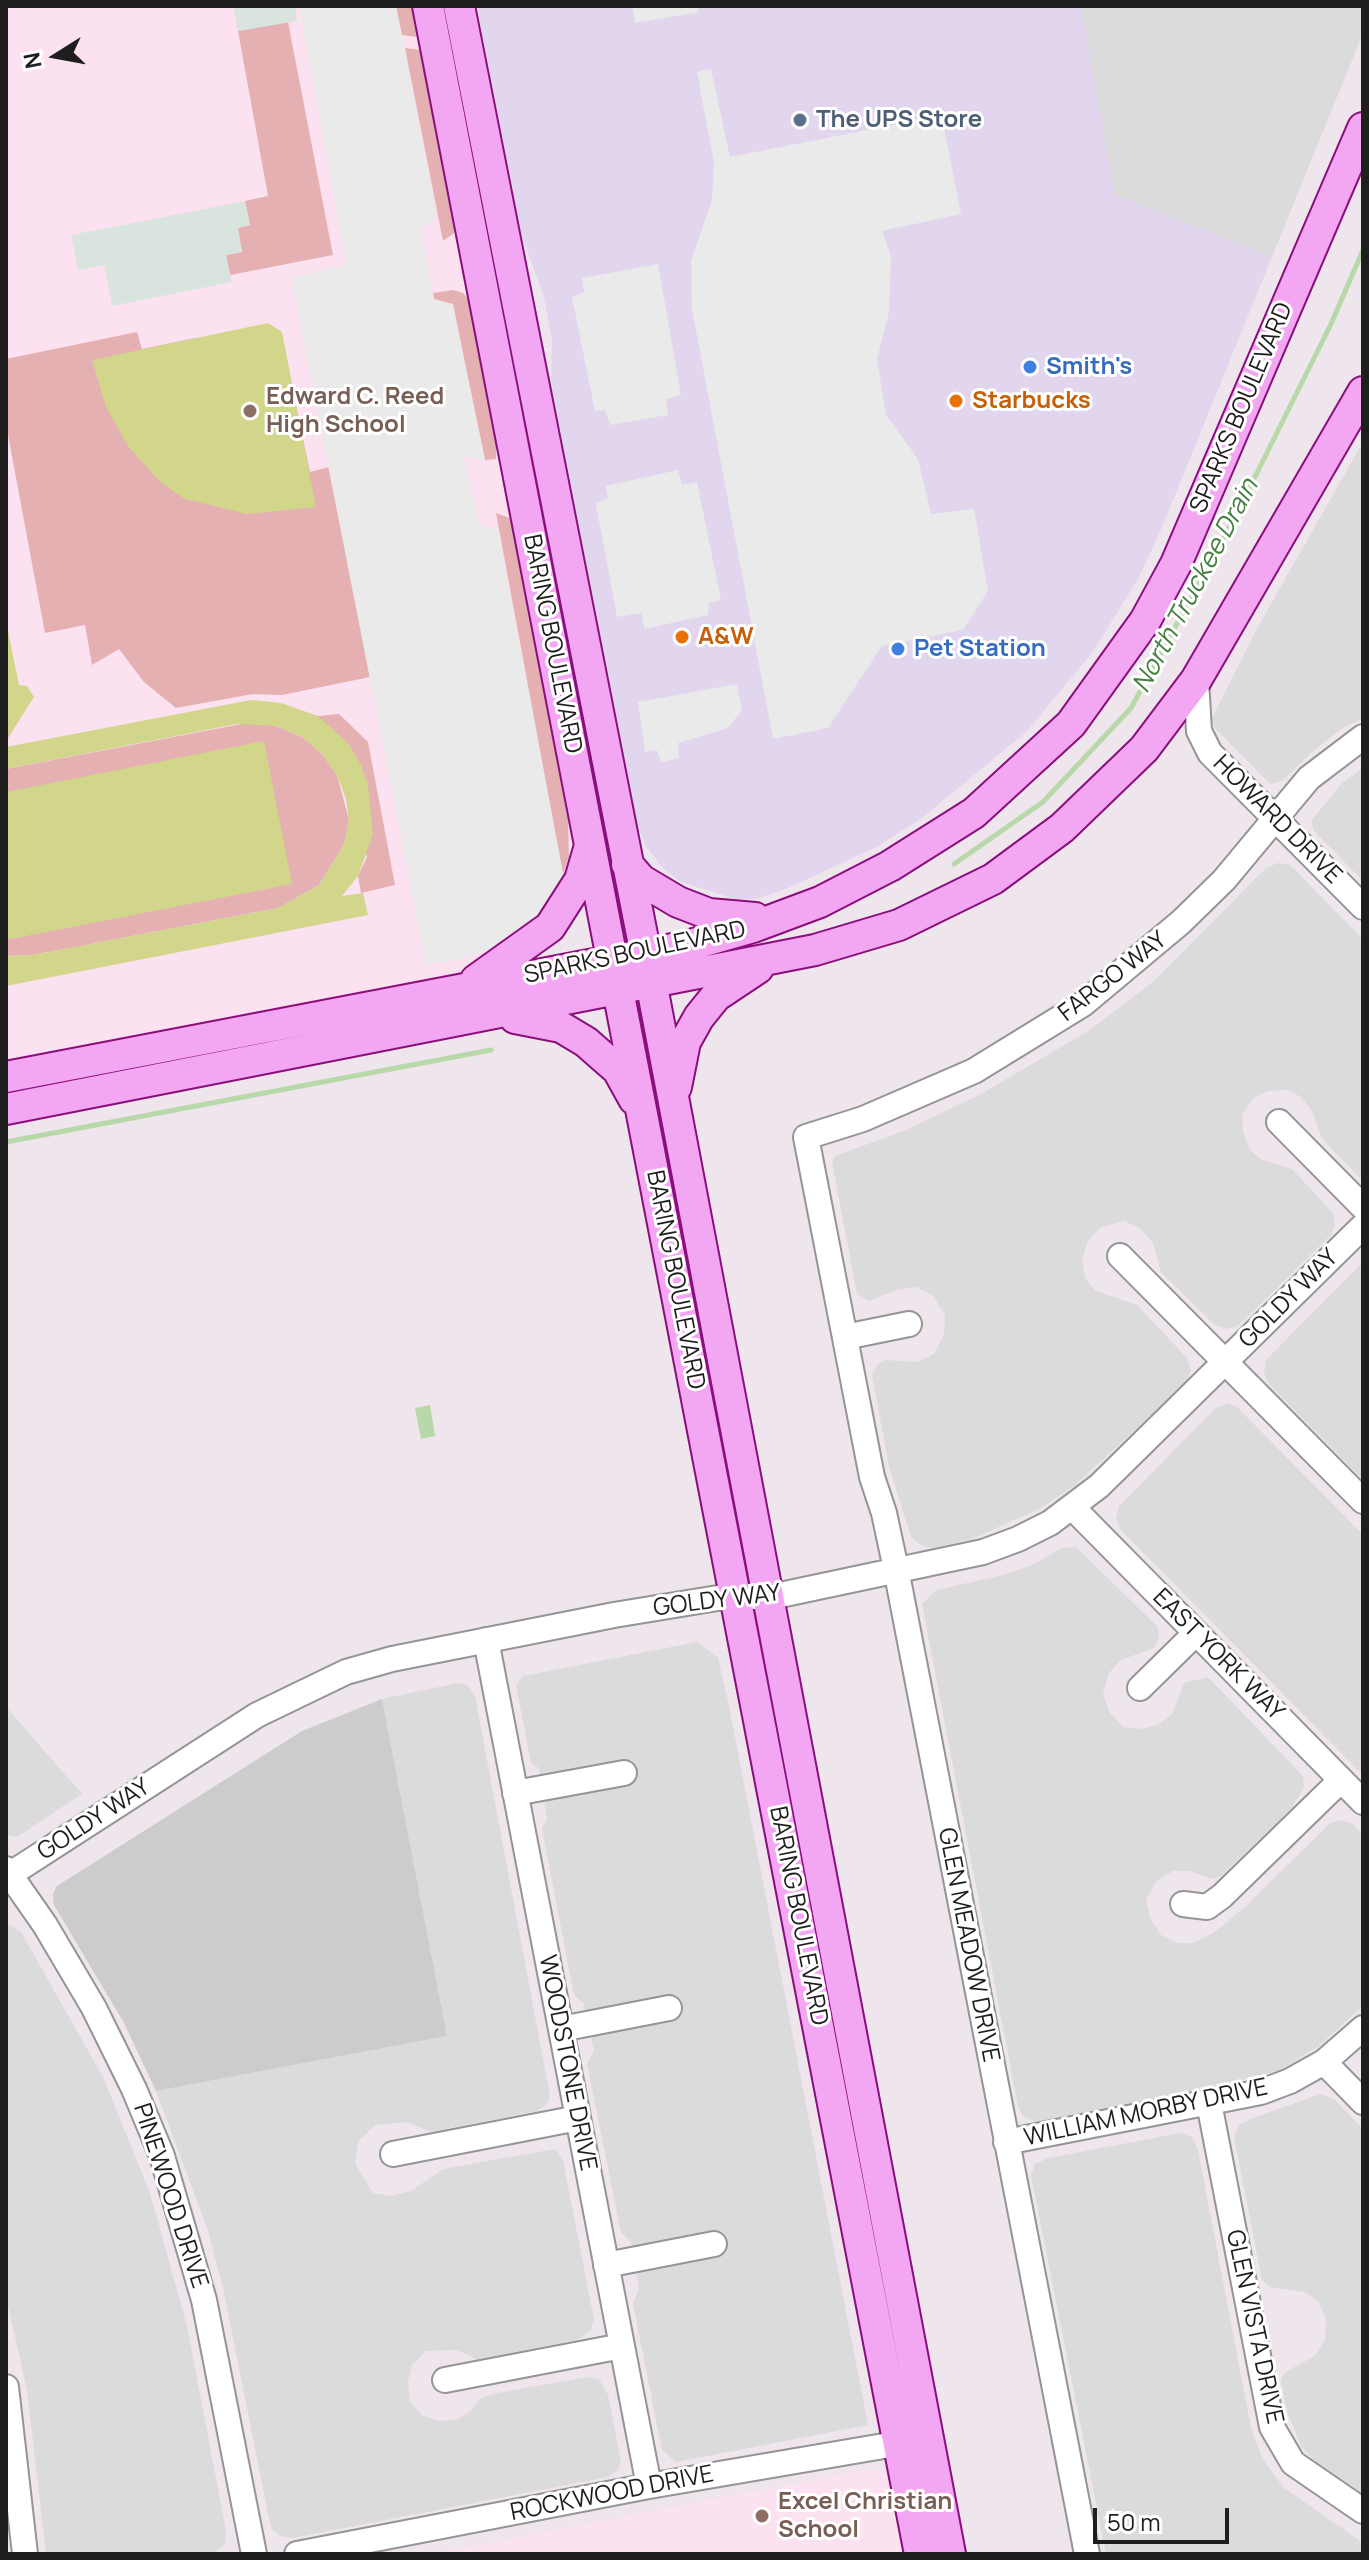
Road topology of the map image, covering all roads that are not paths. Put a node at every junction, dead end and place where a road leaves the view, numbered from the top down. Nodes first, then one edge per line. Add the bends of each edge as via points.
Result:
1 (428, 6) edge
2 (459, 6) edge
3 (1363, 128) edge
4 (1363, 392) edge
5 (1196, 680) junction
6 (1363, 737) edge
7 (1275, 818) junction
8 (590, 843) junction
9 (627, 864) junction
10 (1363, 907) edge
11 (781, 917) junction
12 (774, 959) junction
13 (614, 961) junction
14 (648, 969) junction
15 (462, 989) junction
16 (619, 990) junction
17 (492, 1016) junction
18 (6, 1077) edge
19 (6, 1109) edge
20 (674, 1114) junction
21 (1279, 1122) dead end
22 (645, 1123) junction
23 (806, 1137) joint
24 (1363, 1207) edge
25 (1363, 1226) edge
26 (1120, 1256) dead end
27 (909, 1324) dead end
28 (845, 1337) junction
29 (1225, 1362) junction
30 (1363, 1501) edge
31 (1073, 1508) junction
32 (896, 1569) junction
33 (751, 1596) junction
34 (1196, 1633) junction
35 (486, 1640) junction
36 (1140, 1688) dead end
37 (624, 1773) dead end
38 (1341, 1780) junction
39 (515, 1793) junction
40 (1363, 1802) edge
41 (7, 1873) edge
42 (1183, 1904) dead end
43 (669, 2008) dead end
44 (1363, 2028) edge
45 (561, 2029) junction
46 (1324, 2062) junction
47 (1363, 2102) edge
48 (1209, 2103) junction
49 (578, 2118) junction
50 (1006, 2142) junction
51 (393, 2154) dead end
52 (714, 2244) dead end
53 (606, 2265) junction
54 (622, 2346) junction
55 (445, 2380) dead end
56 (6, 2387) edge
57 (913, 2441) junction
58 (649, 2486) junction
59 (1363, 2511) edge
60 (25, 2554) edge
61 (254, 2554) edge
62 (297, 2554) edge
63 (920, 2554) edge
64 (950, 2554) edge
65 (1087, 2554) edge

1 - 8 main road, BARING BOULEVARD
2 - 9 main road, BARING BOULEVARD
3 - 11 main road, SPARKS BOULEVARD via 1176,564 1112,671 1071,724 974,813 890,866
4 - 5 main road, SPARKS BOULEVARD
5 - 7 street, HOWARD DRIVE via 1199,731 1210,753
5 - 12 main road, SPARKS BOULEVARD via 1106,789 993,879 899,925
6 - 7 street, FARGO WAY via 1309,778
7 - 10 street, HOWARD DRIVE
7 - 23 street, FARGO WAY via 1181,922 1083,1004 974,1071
8 - 13 main road, BARING BOULEVARD
8 - 15 main road via 580,880 550,927
9 - 11 main road via 652,889 709,914
9 - 14 main road, BARING BOULEVARD
11 - 14 main road, SPARKS BOULEVARD via 683,947
12 - 14 main road, SPARKS BOULEVARD
12 - 20 main road via 734,982 699,1017 682,1054
13 - 14 main road, SPARKS BOULEVARD
13 - 15 main road, SPARKS BOULEVARD
13 - 16 main road, BARING BOULEVARD
14 - 16 main road, SPARKS BOULEVARD
14 - 20 main road, BARING BOULEVARD
15 - 18 main road, SPARKS BOULEVARD
16 - 17 main road, SPARKS BOULEVARD
16 - 22 main road, BARING BOULEVARD
17 - 19 main road, SPARKS BOULEVARD
17 - 22 main road via 561,1027 586,1042 618,1070
20 - 33 main road, BARING BOULEVARD
21 - 24 street
22 - 33 main road, BARING BOULEVARD
23 - 28 street, GLEN MEADOW DRIVE
25 - 29 street, GOLDY WAY
26 - 29 street
27 - 28 street
28 - 32 street, GLEN MEADOW DRIVE
29 - 30 street
29 - 31 street, GOLDY WAY
31 - 32 street, GOLDY WAY via 983,1552
31 - 34 street, EAST YORK WAY
32 - 33 street, GOLDY WAY
32 - 50 street, GLEN MEADOW DRIVE
33 - 35 street, GOLDY WAY
33 - 57 main road, BARING BOULEVARD
34 - 36 street
34 - 38 street, EAST YORK WAY
35 - 39 street, WOODSTONE DRIVE
35 - 41 street, GOLDY WAY via 392,1659 300,1691
37 - 39 street
38 - 40 street, EAST YORK WAY
38 - 42 street via 1222,1896 1207,1907
39 - 45 street, WOODSTONE DRIVE
41 - 61 street, PINEWOOD DRIVE via 78,1978 162,2156 204,2300
43 - 45 street
44 - 46 street, WILLIAM MORBY DRIVE
45 - 49 street, WOODSTONE DRIVE
46 - 47 street
46 - 48 street, WILLIAM MORBY DRIVE via 1261,2092
48 - 50 street, WILLIAM MORBY DRIVE
48 - 59 street, GLEN VISTA DRIVE via 1272,2427 1293,2463
49 - 51 street
49 - 53 street, WOODSTONE DRIVE
50 - 65 street, GLEN MEADOW DRIVE
52 - 53 street
53 - 54 street, WOODSTONE DRIVE
54 - 55 street
54 - 58 street, WOODSTONE DRIVE
56 - 60 street
57 - 58 street, ROCKWOOD DRIVE
57 - 63 main road, BARING BOULEVARD
57 - 64 main road, BARING BOULEVARD
58 - 62 street, ROCKWOOD DRIVE

